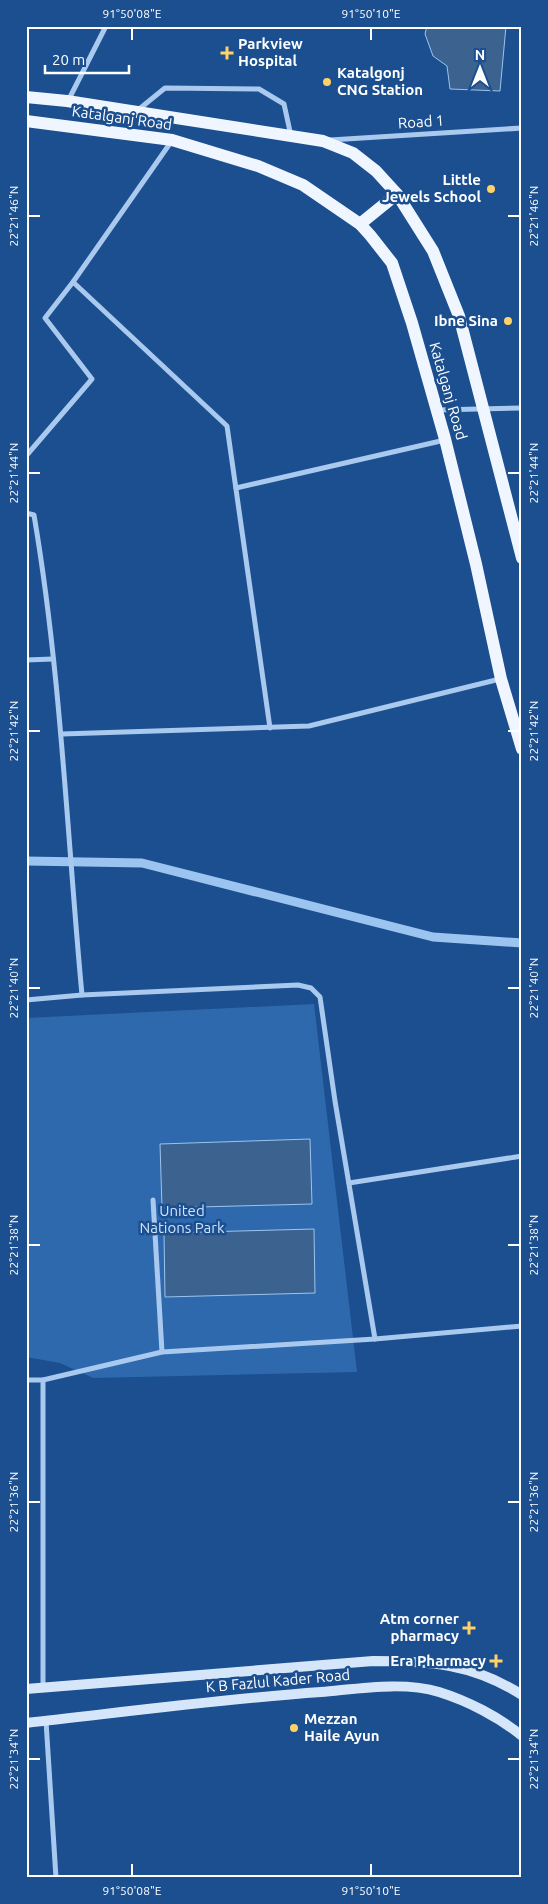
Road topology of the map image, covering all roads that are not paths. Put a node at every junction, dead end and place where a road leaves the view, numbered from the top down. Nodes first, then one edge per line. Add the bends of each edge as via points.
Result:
1 (106, 26) edge
2 (26, 97) edge
3 (67, 101) junction
4 (136, 112) junction
5 (26, 121) edge
6 (522, 128) edge
7 (291, 136) junction
8 (172, 140) junction
9 (323, 141) junction
10 (397, 194) junction
11 (360, 224) junction
12 (72, 282) junction
13 (482, 407) junction
14 (522, 408) edge
15 (437, 410) junction
16 (445, 439) junction
17 (26, 456) edge
18 (236, 488) junction
19 (26, 514) edge
20 (522, 558) edge
21 (53, 659) junction
22 (26, 660) edge
23 (501, 679) junction
24 (270, 728) junction
25 (62, 734) junction
26 (522, 749) edge
27 (82, 995) junction
28 (26, 1000) edge
29 (522, 1156) edge
30 (349, 1183) junction
31 (153, 1200) dead end
32 (522, 1326) edge
33 (375, 1339) junction
34 (162, 1352) junction
35 (26, 1380) edge
36 (43, 1380) junction
37 (43, 1687) junction
38 (26, 1689) edge
39 (522, 1696) edge
40 (46, 1720) junction
41 (26, 1722) edge
42 (522, 1736) edge
43 (56, 1878) edge

1 - 3 street
2 - 3 main road, Katalganj Road
3 - 4 main road, Katalganj Road
4 - 7 main road, Katalganj Road
4 - 7 street via 166,88 259,88 284,104
5 - 8 main road, Katalganj Road
6 - 9 street, Road 1
7 - 9 main road, Katalganj Road
8 - 11 main road, Katalganj Road via 258,166 303,185
8 - 12 street
9 - 10 main road, Katalganj Road via 353,153 376,171
10 - 11 main road
10 - 13 main road, Katalganj Road via 433,251 459,316
11 - 15 main road, Katalganj Road via 392,263
12 - 17 street via 45,318 92,379
12 - 18 street via 227,426
13 - 14 street
13 - 15 street
13 - 20 main road, Katalganj Road
15 - 16 main road, Katalganj Road
16 - 18 street
16 - 23 main road, Katalganj Road
18 - 24 street
19 - 21 street via 34,515
21 - 22 street
21 - 25 street
23 - 24 street via 309,726
23 - 26 main road, Katalganj Road
24 - 25 street
25 - 27 street
27 - 28 street
27 - 30 street via 298,984 311,988 320,997
29 - 30 street
30 - 33 street
31 - 34 street
32 - 33 street
33 - 34 street
34 - 36 street
35 - 36 street
36 - 37 street
37 - 38 main road, K B Fazlul Kader Road
37 - 39 main road, K B Fazlul Kader Road via 372,1661 412,1661 448,1664 506,1685
40 - 41 main road, K B Fazlul Kader Road
40 - 42 main road, K B Fazlul Kader Road via 259,1696 406,1687 438,1691 460,1700
40 - 43 street

